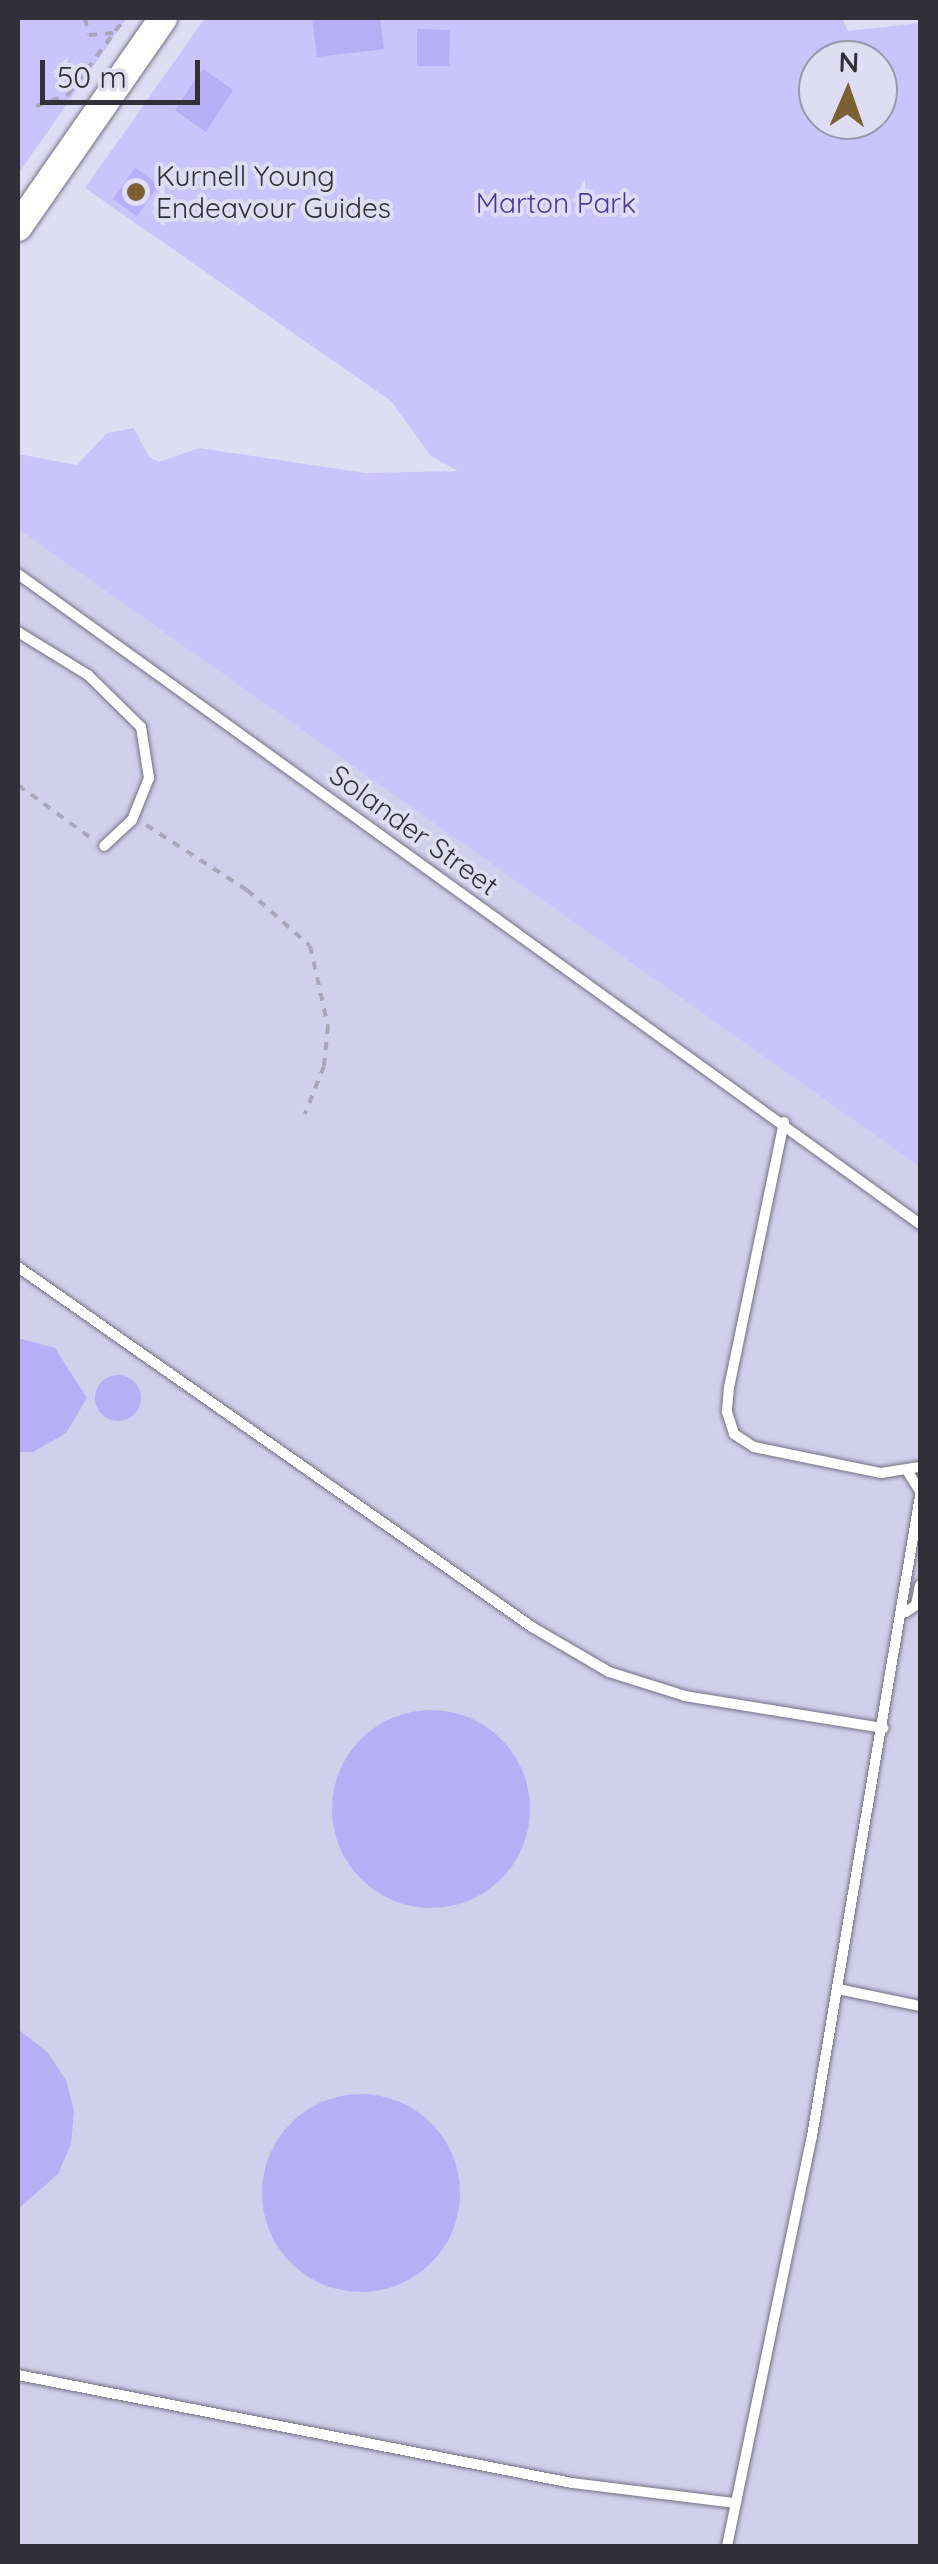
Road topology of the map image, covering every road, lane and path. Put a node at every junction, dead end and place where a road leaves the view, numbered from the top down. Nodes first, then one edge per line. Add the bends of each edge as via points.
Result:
1 (84, 18) edge
2 (125, 18) edge
3 (162, 18) edge
4 (114, 33) junction
5 (36, 106) dead end
6 (18, 227) edge
7 (18, 574) edge
8 (18, 632) edge
9 (18, 786) edge
10 (132, 820) junction
11 (104, 846) joint
12 (305, 1114) dead end
13 (784, 1122) junction
14 (920, 1224) edge
15 (18, 1267) edge
16 (916, 1471) edge
17 (920, 1494) edge
18 (920, 1585) edge
19 (906, 1612) junction
20 (884, 1728) junction
21 (838, 1989) junction
22 (920, 2006) edge
23 (18, 2375) edge
24 (734, 2503) junction
25 (727, 2546) edge

1 - 4 path via 88,34
2 - 4 path
3 - 6 main road
4 - 5 path via 68,94
7 - 13 lane, Solander Street
8 - 10 lane via 88,675 141,726 149,778
9 - 11 path
10 - 11 lane
10 - 12 path via 163,832 247,890 310,946 328,1026 324,1066
13 - 14 lane, Solander Street
13 - 16 lane via 729,1387 726,1412 734,1434 754,1448
15 - 20 lane via 532,1627 610,1672 686,1696
16 - 17 lane
17 - 19 lane via 901,1602
18 - 19 lane via 916,1605
19 - 20 lane
20 - 21 lane
21 - 22 lane
21 - 24 lane
23 - 24 lane via 572,2482
24 - 25 lane

